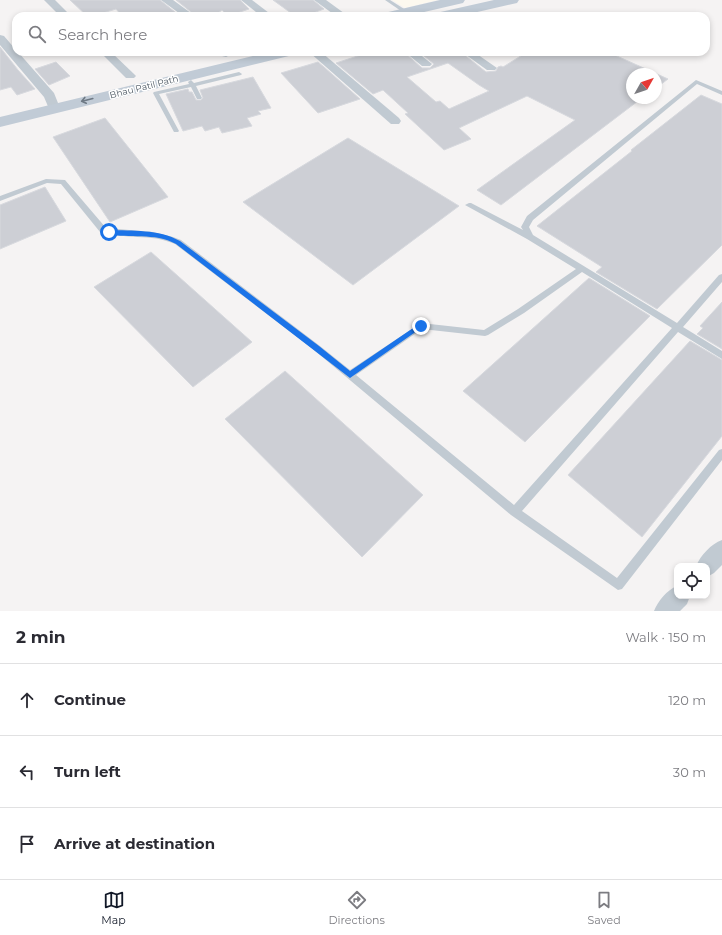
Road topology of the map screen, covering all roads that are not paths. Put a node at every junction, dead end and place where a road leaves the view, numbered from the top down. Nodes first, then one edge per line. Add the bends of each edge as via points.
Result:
1 (49, 0) edge
2 (166, 0) edge
3 (246, 0) edge
4 (318, 0) edge
5 (387, 0) edge
6 (458, 0) edge
7 (512, 0) edge
8 (62, 12) edge
9 (184, 12) edge
10 (262, 12) edge
11 (337, 12) edge
12 (406, 12) joint
13 (459, 12) edge
14 (0, 38) edge
15 (12, 53) edge
16 (15, 56) edge
17 (109, 56) edge
18 (215, 56) edge
19 (274, 56) edge
20 (319, 56) edge
21 (415, 56) edge
22 (473, 56) edge
23 (426, 64) dead end
24 (491, 68) dead end
25 (238, 74) dead end
26 (130, 76) junction
27 (190, 81) junction
28 (722, 93) edge
29 (199, 98) dead end
30 (52, 102) junction
31 (0, 108) edge
32 (395, 121) dead end
33 (0, 122) edge
34 (176, 131) dead end
35 (0, 199) edge
36 (469, 205) dead end
37 (530, 237) junction
38 (581, 268) junction
39 (722, 277) edge
40 (677, 328) junction
41 (722, 355) edge
42 (350, 375) junction
43 (722, 453) edge
44 (515, 512) junction
45 (722, 550) edge
46 (710, 563) edge
47 (676, 599) edge
48 (665, 611) edge

1 - 8 street
2 - 9 street
3 - 10 street
4 - 11 street
5 - 12 lane
6 - 12 main road
7 - 13 main road
14 - 15 street
16 - 30 street
17 - 26 street
18 - 26 main road, Bhau Patil Path
19 - 27 main road, Bhau Patil Path
20 - 32 street
21 - 23 street
22 - 24 street
25 - 27 lane
26 - 30 main road, Bhau Patil Path
27 - 29 lane
27 -> 30 main road, Bhau Patil Path
27 - 34 lane via 156,93
28 - 37 lane via 696,82 530,218 525,227
30 - 31 main road, Bhau Patil Path
30 - 33 main road, Bhau Patil Path
35 - 42 lane via 46,181 63,182 103,230 157,235 178,242
36 - 37 lane
37 - 38 lane
38 - 40 lane
38 - 42 lane via 485,333 421,326
39 - 40 lane
40 - 41 lane
40 - 44 lane
42 - 44 lane
43 - 44 lane via 618,585
45 - 46 street
47 - 48 street

